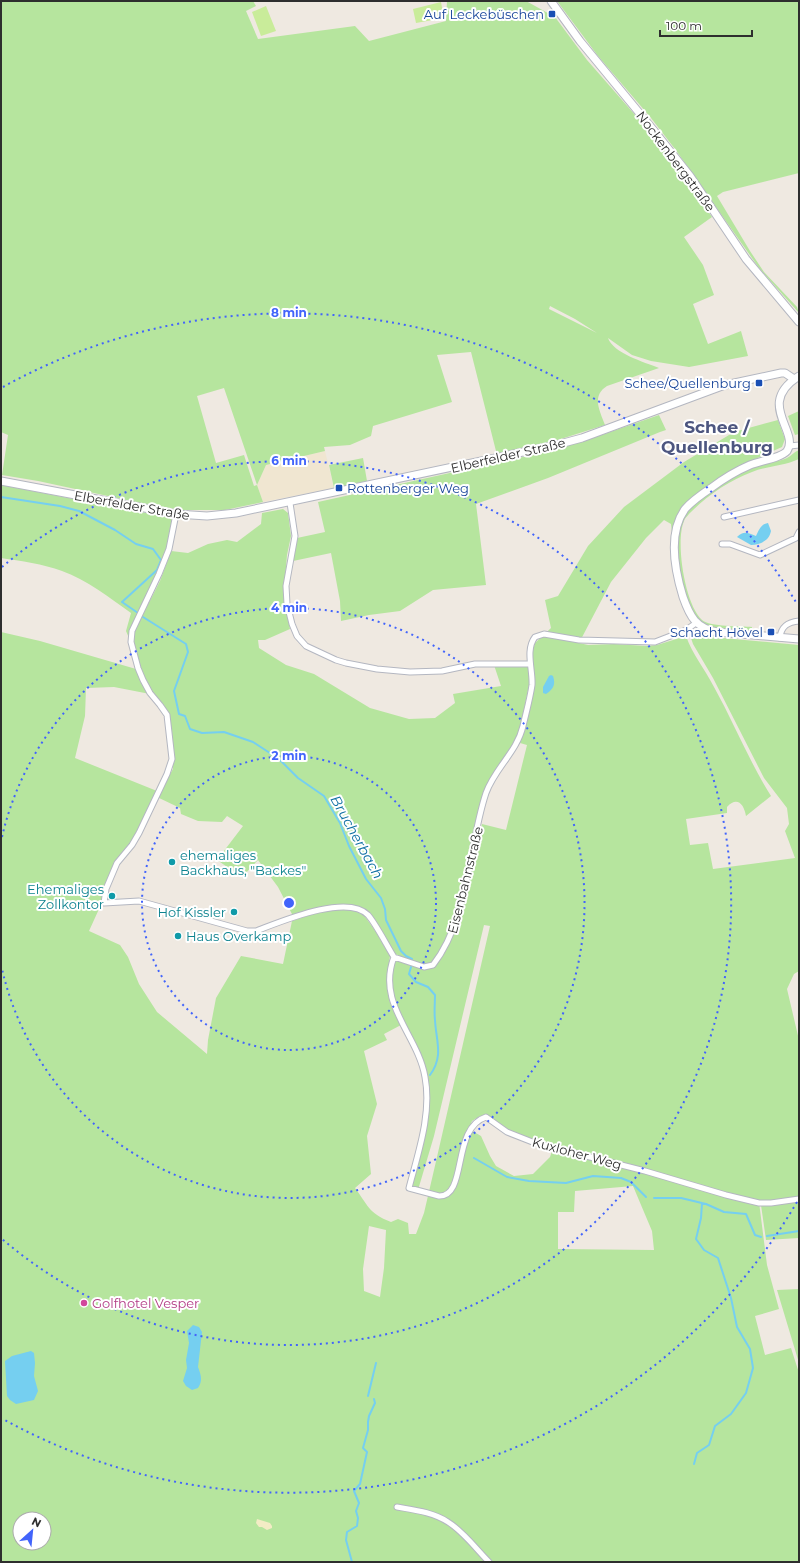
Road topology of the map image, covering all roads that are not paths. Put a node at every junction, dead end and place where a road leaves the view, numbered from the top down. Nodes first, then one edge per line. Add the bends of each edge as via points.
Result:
1 (551, 1) edge
2 (799, 322) edge
3 (797, 377) edge
4 (799, 445) edge
5 (790, 446) junction
6 (1, 481) edge
7 (799, 500) edge
8 (290, 503) junction
9 (176, 514) junction
10 (724, 517) dead end
11 (799, 532) edge
12 (722, 544) dead end
13 (693, 619) junction
14 (799, 620) edge
15 (780, 638) junction
16 (799, 639) edge
17 (530, 664) junction
18 (394, 957) junction
19 (799, 1198) edge
20 (397, 1507) dead end
21 (489, 1562) edge

1 - 2 main road, Nockenbergstraße via 580,42 690,176 746,259
3 - 5 main road via 781,396 780,409 790,437
3 - 8 main road, Elberfelder Straße via 781,373 732,384 556,445
4 - 5 street
5 - 13 main road via 782,454 751,465 727,478 700,496 686,508 679,519 675,536 675,562 681,590
6 - 9 main road, Elberfelder Straße
7 - 10 street
8 - 9 main road, Elberfelder Straße via 226,515
8 - 17 street via 295,536 286,586 287,604 297,636 306,646 346,663 410,672 442,671 475,664
9 - 18 street via 169,549 160,574 132,631 131,642 143,680 167,715 172,759 139,833 117,863 106,889 104,903 139,901 247,932 325,908 355,908 368,915
11 - 12 street via 796,538 760,555 730,544
13 - 15 main road via 705,629 717,632
13 - 17 street via 686,630 655,642 579,640 544,634 532,641
14 - 15 street via 784,627
15 - 16 main road
17 - 18 street, Eisenbahnstraße via 532,686 521,734 518,743 486,793 460,906 447,946 433,965 429,966 424,967
18 - 19 street, Kuxloher Weg via 389,978 393,1002 424,1071 426,1088 427,1107 409,1188 439,1196 448,1194 456,1183 462,1152 470,1130 478,1120 486,1117 507,1132 535,1143 737,1198 759,1203
20 - 21 street via 427,1513 446,1521 458,1529

